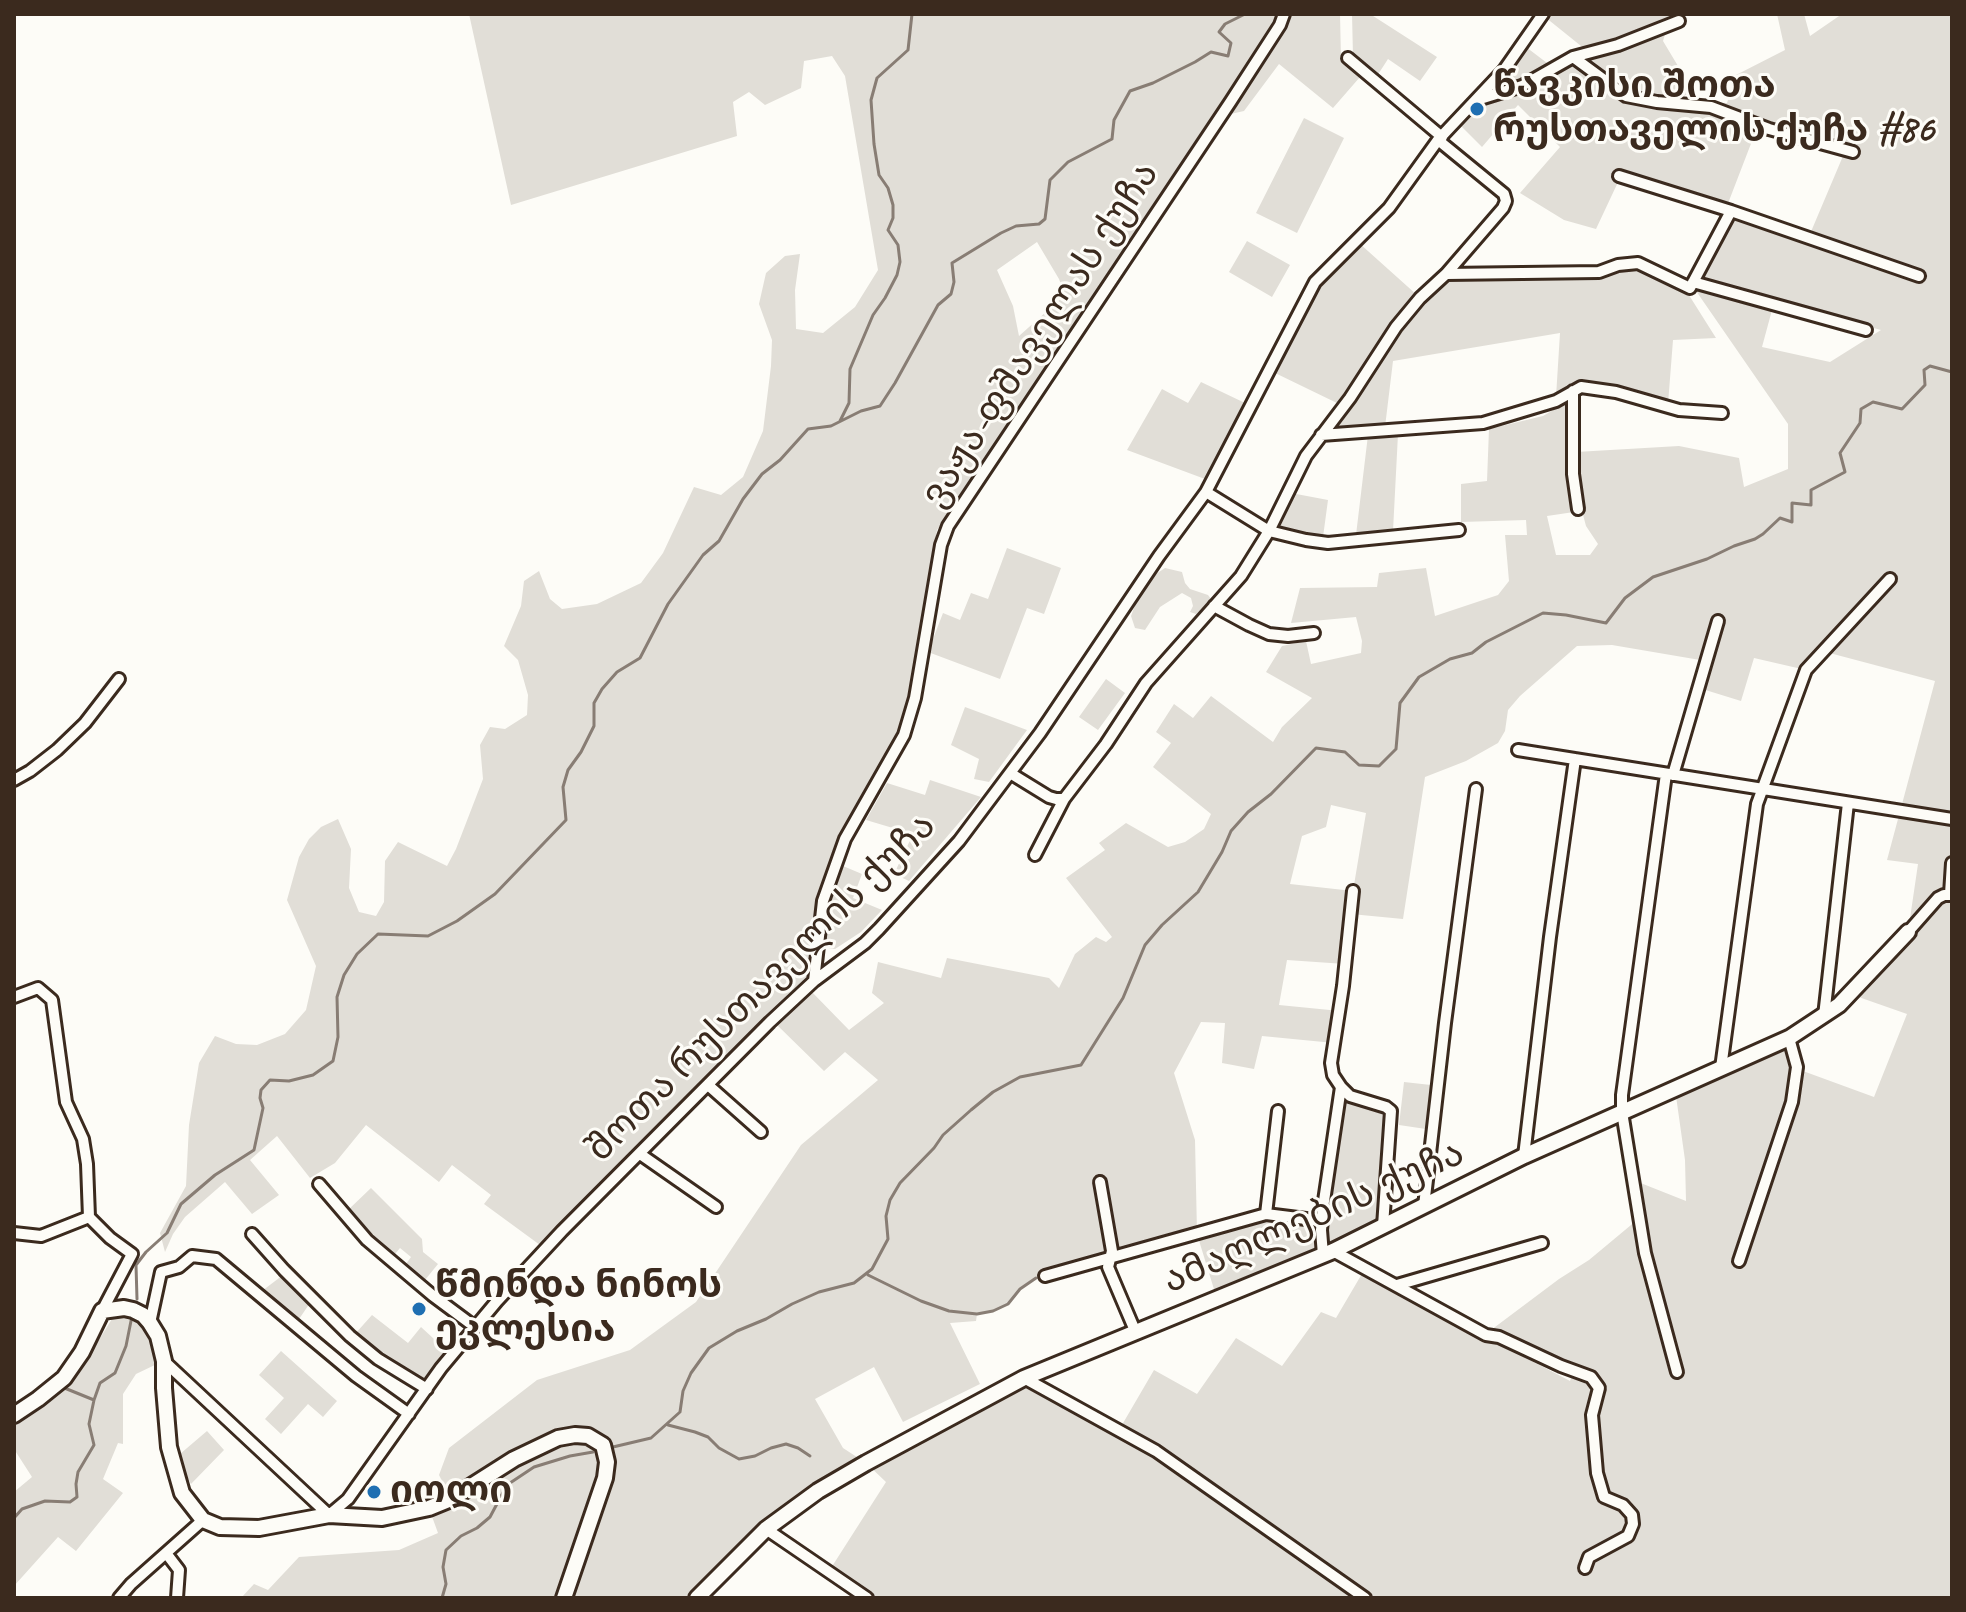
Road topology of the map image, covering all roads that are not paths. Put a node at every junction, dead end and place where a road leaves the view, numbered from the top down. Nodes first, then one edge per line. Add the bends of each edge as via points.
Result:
1 (1284, 14) edge
2 (1543, 14) edge
3 (1679, 21) dead end
4 (1573, 57) junction
5 (1348, 58) dead end
6 (1478, 99) junction
7 (1440, 139) junction
8 (1853, 152) dead end
9 (1619, 176) dead end
10 (1731, 211) junction
11 (1446, 274) junction
12 (1919, 276) dead end
13 (1693, 282) junction
14 (1866, 330) dead end
15 (1573, 391) junction
16 (1722, 413) dead end
17 (1321, 435) junction
18 (1206, 492) junction
19 (1578, 509) dead end
20 (1459, 530) dead end
21 (1269, 531) junction
22 (1890, 579) dead end
23 (1214, 606) junction
24 (1718, 621) dead end
25 (1314, 633) dead end
26 (119, 679) dead end
27 (1518, 750) dead end
28 (1575, 759) junction
29 (1010, 773) junction
30 (1669, 774) junction
31 (14, 780) edge
32 (1476, 789) dead end
33 (1763, 789) junction
34 (1064, 799) junction
35 (1848, 803) junction
36 (1952, 819) edge
37 (1035, 855) dead end
38 (1952, 863) edge
39 (1353, 891) dead end
40 (1951, 894) edge
41 (1908, 932) joint
42 (814, 981) junction
43 (14, 997) edge
44 (1824, 1016) junction
45 (1789, 1038) junction
46 (1721, 1068) junction
47 (708, 1085) junction
48 (1341, 1087) junction
49 (1278, 1111) dead end
50 (1622, 1112) junction
51 (761, 1132) dead end
52 (640, 1154) junction
53 (1524, 1156) junction
54 (1100, 1182) dead end
55 (319, 1184) dead end
56 (1424, 1206) junction
57 (716, 1207) dead end
58 (1266, 1214) junction
59 (89, 1217) junction
60 (1322, 1221) junction
61 (1383, 1226) junction
62 (14, 1233) edge
63 (252, 1234) dead end
64 (1542, 1243) dead end
65 (1328, 1253) junction
66 (1110, 1258) junction
67 (1739, 1261) dead end
68 (1045, 1276) dead end
69 (1397, 1285) junction
70 (102, 1311) junction
71 (150, 1323) junction
72 (475, 1327) junction
73 (1136, 1333) junction
74 (164, 1361) junction
75 (1677, 1372) dead end
76 (1024, 1378) junction
77 (427, 1389) junction
78 (409, 1414) junction
79 (14, 1415) edge
80 (329, 1515) junction
81 (203, 1520) junction
82 (766, 1529) junction
83 (166, 1553) junction
84 (1585, 1568) dead end
85 (119, 1598) edge
86 (177, 1598) edge
87 (564, 1598) edge
88 (697, 1598) edge
89 (867, 1598) edge
90 (1365, 1598) edge

1 - 42 street, ვაჟა-ფშაველას ქუჩა via 948,526 915,698 904,735 845,839 823,901
2 - 6 street, შოთა რუსთაველის ქუჩა
3 - 4 street
4 - 6 street via 1522,86
4 - 8 street via 1626,96 1711,107
5 - 7 street
6 - 7 street, შოთა რუსთაველის ქუჩა
7 - 11 street via 1506,201
7 - 18 street, შოთა რუსთაველის ქუჩა via 1389,208 1315,282
9 - 10 street
10 - 12 street
10 - 13 street
11 - 13 street via 1599,272 1638,263 1690,288
11 - 17 street via 1396,327
13 - 14 street
15 - 16 street via 1593,388 1679,410
15 - 17 street via 1483,423
15 - 19 street
17 - 21 street
18 - 21 street
18 - 29 street, შოთა რუსთაველის ქუჩა
20 - 21 street via 1328,543
21 - 23 street via 1241,576
22 - 33 street via 1806,670
23 - 25 street via 1269,634
23 - 34 street via 1146,683
24 - 30 street
26 - 31 street via 57,750
27 - 28 street
28 - 30 street
28 - 53 street
29 - 34 street via 1049,797
29 - 42 street, შოთა რუსთაველის ქუჩა via 959,841 879,929
30 - 33 street
30 - 50 street
32 - 56 street
33 - 35 street
33 - 46 street
34 - 37 street
35 - 36 street
35 - 44 street
38 - 40 street
39 - 48 street via 1331,1063
40 - 41 street, ამაღლების ქუჩა via 1938,898
41 - 44 street, ამაღლების ქუჩა
42 - 47 street, შოთა რუსთაველის ქუჩა
43 - 59 street via 38,988 52,1000 66,1102 83,1139
44 - 45 street, ამაღლების ქუჩა
45 - 46 street, ამაღლების ქუჩა
45 - 67 street via 1797,1067 1792,1102
46 - 50 street, ამაღლების ქუჩა
47 - 51 street
47 - 52 street, შოთა რუსთაველის ქუჩა
48 - 60 street
48 - 61 street via 1350,1096 1391,1111
49 - 58 street
50 - 53 street, ამაღლების ქუჩა
50 - 75 street via 1645,1253
52 - 57 street
52 - 72 street, შოთა რუსთაველის ქუჩა
53 - 56 street, ამაღლების ქუჩა
54 - 66 street
55 - 72 street via 367,1240
56 - 61 street, ამაღლების ქუჩა
58 - 60 street
58 - 66 street
59 - 62 street via 41,1236
59 - 70 street via 132,1254
60 - 65 street
61 - 65 street, ამაღლების ქუჩა
63 - 77 street via 350,1336
64 - 69 street
65 - 69 street
65 - 73 street, ამაღლების ქუჩა
66 - 68 street
66 - 73 street via 1108,1267
69 - 84 street via 1486,1335 1591,1377 1599,1388 1592,1415 1597,1473 1604,1497 1623,1505 1633,1524 1628,1536 1589,1557
70 - 71 street via 133,1310
70 - 79 street via 64,1378
71 - 74 street
71 - 78 street via 161,1272 192,1256 216,1259
72 - 77 street, შოთა რუსთაველის ქუჩა
73 - 76 street, ამაღლების ქუჩა
74 - 80 street
74 - 81 street via 171,1458 182,1493
76 - 82 street, ამაღლების ქუჩა via 818,1491
76 - 90 street via 1156,1451
77 - 78 street, შოთა რუსთაველის ქუჩა
78 - 80 street, შოთა რუსთაველის ქუჩა via 348,1499
80 - 81 street via 259,1528 220,1527
80 - 87 street via 382,1518 429,1508 558,1438 588,1436 603,1445 605,1478
81 - 83 street
82 - 88 street, ამაღლების ქუჩა
82 - 89 street
83 - 85 street
83 - 86 street via 179,1570

